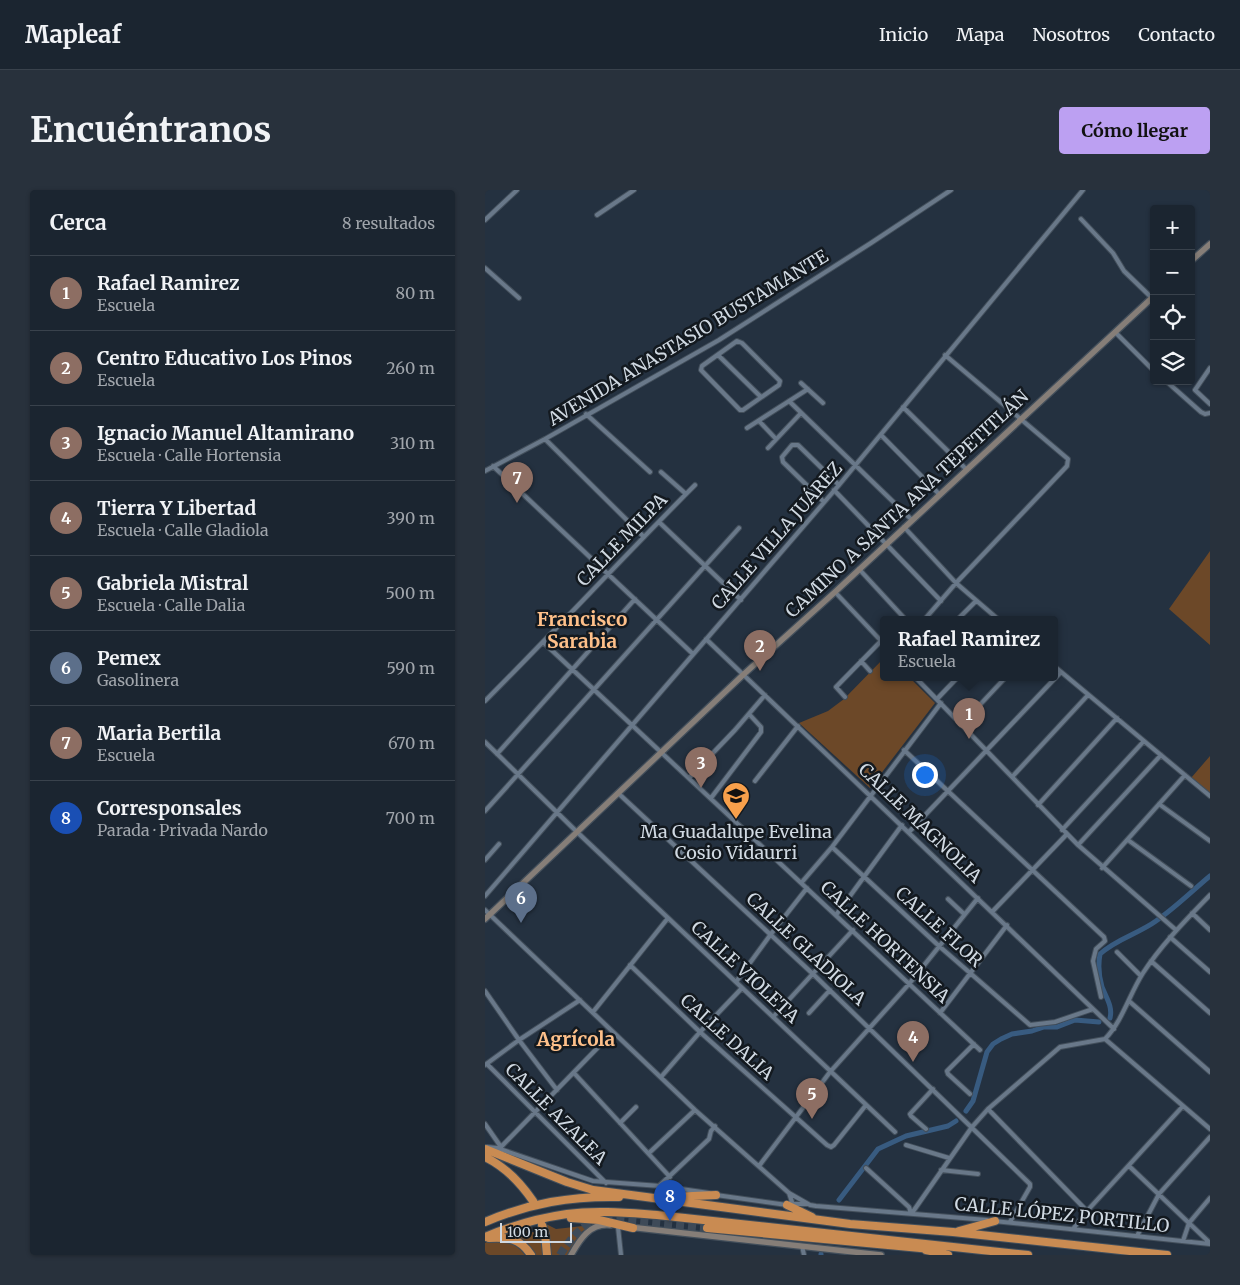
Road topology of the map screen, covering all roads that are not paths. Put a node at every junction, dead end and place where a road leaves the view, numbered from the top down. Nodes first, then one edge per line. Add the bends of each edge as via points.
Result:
1 (517, 190) edge
2 (634, 190) edge
3 (951, 190) edge
4 (1083, 190) edge
5 (597, 216) dead end
6 (1081, 219) dead end
7 (485, 220) edge
8 (1210, 244) edge
9 (1195, 257) edge
10 (485, 268) edge
11 (1151, 295) edge
12 (519, 298) dead end
13 (1150, 300) edge
14 (1115, 332) junction
15 (726, 335) junction
16 (719, 340) junction
17 (732, 344) junction
18 (726, 348) junction
19 (718, 355) junction
20 (945, 355) junction
21 (1150, 367) edge
22 (1210, 368) edge
23 (801, 384) dead end
24 (1170, 385) edge
25 (808, 389) junction
26 (761, 397) junction
27 (789, 401) junction
28 (823, 403) dead end
29 (1210, 404) edge
30 (903, 407) junction
31 (801, 413) junction
32 (1210, 413) edge
33 (586, 414) junction
34 (1020, 418) junction
35 (759, 421) junction
36 (747, 428) dead end
37 (881, 434) junction
38 (545, 439) junction
39 (776, 439) junction
40 (768, 448) dead end
41 (493, 466) junction
42 (855, 466) junction
43 (967, 470) junction
44 (485, 471) edge
45 (650, 472) dead end
46 (661, 472) dead end
47 (695, 485) dead end
48 (839, 485) junction
49 (834, 490) junction
50 (686, 494) junction
51 (940, 495) junction
52 (824, 502) junction
53 (912, 520) junction
54 (659, 522) junction
55 (904, 527) junction
56 (739, 528) dead end
57 (644, 537) junction
58 (887, 543) junction
59 (704, 566) junction
60 (859, 569) junction
61 (608, 573) junction
62 (956, 583) junction
63 (835, 592) junction
64 (635, 599) junction
65 (741, 600) junction
66 (941, 601) junction
67 (976, 601) junction
68 (902, 616) edge
69 (928, 616) edge
70 (961, 616) edge
71 (994, 616) edge
72 (656, 619) junction
73 (706, 639) junction
74 (880, 640) edge
75 (544, 643) junction
76 (880, 644) edge
77 (693, 654) junction
78 (861, 661) junction
79 (1058, 669) edge
80 (573, 670) junction
81 (870, 672) dead end
82 (1061, 672) junction
83 (744, 674) junction
84 (1058, 675) edge
85 (920, 681) edge
86 (954, 681) edge
87 (1002, 681) edge
88 (1053, 681) edge
89 (593, 690) junction
90 (765, 694) junction
91 (1088, 695) junction
92 (845, 697) dead end
93 (937, 699) junction
94 (485, 701) edge
95 (941, 704) junction
96 (749, 714) junction
97 (1117, 718) junction
98 (631, 724) junction
99 (961, 725) junction
100 (798, 726) junction
101 (1143, 741) junction
102 (485, 742) edge
103 (904, 750) junction
104 (987, 751) junction
105 (662, 753) junction
106 (497, 754) junction
107 (1161, 755) junction
108 (518, 774) junction
109 (1185, 775) junction
110 (1012, 777) junction
111 (689, 778) junction
112 (755, 781) dead end
113 (947, 791) junction
114 (618, 793) junction
115 (871, 795) junction
116 (1210, 796) edge
117 (711, 798) junction
118 (1038, 804) junction
119 (1159, 804) junction
120 (485, 811) edge
121 (557, 812) junction
122 (902, 825) junction
123 (1062, 830) junction
124 (577, 832) junction
125 (909, 832) junction
126 (1067, 834) junction
127 (1128, 840) junction
128 (1210, 841) edge
129 (499, 844) dead end
130 (1078, 845) junction
131 (832, 847) junction
132 (485, 860) edge
133 (1102, 868) junction
134 (1032, 870) junction
135 (864, 878) junction
136 (802, 882) junction
137 (1191, 886) dead end
138 (807, 888) junction
139 (1210, 895) edge
140 (485, 896) edge
141 (978, 898) junction
142 (948, 899) dead end
143 (992, 912) junction
144 (1192, 913) junction
145 (487, 914) edge
146 (964, 914) junction
147 (836, 915) junction
148 (668, 918) junction
149 (1007, 925) junction
150 (853, 930) junction
151 (1177, 930) junction
152 (1210, 930) edge
153 (771, 934) junction
154 (1170, 937) junction
155 (939, 946) junction
156 (1117, 952) dead end
157 (1151, 961) junction
158 (630, 965) junction
159 (1210, 972) edge
160 (969, 973) junction
161 (813, 974) junction
162 (1141, 976) junction
163 (736, 982) junction
164 (909, 984) junction
165 (742, 988) junction
166 (830, 990) junction
167 (485, 992) edge
168 (1101, 997) dead end
169 (580, 1000) junction
170 (1129, 1001) junction
171 (1093, 1009) junction
172 (593, 1012) junction
173 (809, 1013) dead end
174 (940, 1013) junction
175 (1210, 1013) edge
176 (773, 1017) junction
177 (869, 1028) junction
178 (1114, 1029) junction
179 (613, 1032) junction
180 (700, 1032) junction
181 (1105, 1039) junction
182 (519, 1040) junction
183 (974, 1044) junction
184 (980, 1050) dead end
185 (486, 1064) edge
186 (830, 1072) junction
187 (1210, 1072) edge
188 (574, 1073) junction
189 (661, 1077) junction
190 (933, 1089) junction
191 (557, 1090) junction
192 (970, 1094) dead end
193 (636, 1106) dead end
194 (866, 1106) junction
195 (1183, 1106) junction
196 (988, 1109) junction
197 (695, 1110) junction
198 (535, 1112) junction
199 (796, 1117) junction
200 (620, 1123) junction
201 (485, 1124) edge
202 (715, 1126) junction
203 (971, 1127) junction
204 (926, 1129) dead end
205 (1210, 1129) edge
206 (895, 1132) dead end
207 (1210, 1137) edge
208 (906, 1145) dead end
209 (485, 1148) edge
210 (500, 1148) junction
211 (649, 1154) junction
212 (485, 1157) edge
213 (949, 1158) junction
214 (759, 1166) junction
215 (1129, 1166) junction
216 (865, 1168) dead end
217 (941, 1170) junction
218 (978, 1174) dead end
219 (670, 1176) junction
220 (606, 1183) junction
221 (660, 1186) junction
222 (789, 1193) junction
223 (1159, 1194) junction
224 (716, 1195) junction
225 (1210, 1198) edge
226 (656, 1199) junction
227 (533, 1201) dead end
228 (789, 1204) junction
229 (810, 1204) junction
230 (1087, 1210) junction
231 (912, 1213) junction
232 (556, 1216) junction
233 (819, 1220) junction
234 (995, 1221) junction
235 (485, 1222) edge
236 (1010, 1222) junction
237 (1189, 1223) junction
238 (543, 1225) dead end
239 (618, 1227) junction
240 (633, 1228) junction
241 (707, 1228) tunnel mouth
242 (1073, 1229) junction
243 (953, 1232) junction
244 (1137, 1236) junction
245 (485, 1237) edge
246 (1183, 1241) junction
247 (1210, 1243) edge
248 (803, 1246) junction
249 (920, 1249) junction
250 (998, 1252) junction
251 (531, 1255) edge
252 (547, 1255) edge
253 (571, 1255) edge
254 (621, 1255) edge
255 (804, 1255) edge
256 (881, 1255) edge
257 (948, 1255) edge
258 (1028, 1255) edge
259 (1167, 1255) edge

1 - 7 street
2 - 5 street
3 - 15 street, AVENIDA ANASTASIO BUSTAMANTE
4 - 20 street, CALLE VILLA JUÁREZ
6 - 11 street via 1113,253 1124,271
8 - 9 street
10 - 12 street
13 - 14 street, CAMINO A SANTA ANA TEPETITLÁN
14 - 21 street
14 - 34 street, CAMINO A SANTA ANA TEPETITLÁN
15 - 16 street, AVENIDA ANASTASIO BUSTAMANTE
15 - 17 street
16 - 18 street
16 - 33 street, AVENIDA ANASTASIO BUSTAMANTE
17 - 18 street
17 - 26 street via 742,343 781,381
18 - 19 street
19 - 26 street
19 - 26 street via 701,370 740,410
20 - 30 street, CALLE VILLA JUÁREZ
20 - 34 street
22 - 29 street via 1195,390
23 - 25 street
24 - 32 street via 1201,412
25 - 27 street
25 - 28 street
27 - 31 street
27 - 35 street
30 - 37 street, CALLE VILLA JUÁREZ
30 - 43 street
31 - 39 street
31 - 42 street
33 - 38 street, AVENIDA ANASTASIO BUSTAMANTE
33 - 45 street
34 - 43 street, CAMINO A SANTA ANA TEPETITLÁN
34 - 62 street via 1068,459 1068,464
35 - 36 street
35 - 39 street
37 - 42 street, CALLE VILLA JUÁREZ
37 - 51 street
38 - 41 street, AVENIDA ANASTASIO BUSTAMANTE
38 - 57 street
39 - 40 street
41 - 44 street, AVENIDA ANASTASIO BUSTAMANTE
41 - 61 street
42 - 48 street, CALLE VILLA JUÁREZ
42 - 53 street
43 - 51 street, CAMINO A SANTA ANA TEPETITLÁN
46 - 50 street
47 - 50 street, CALLE MILPA
48 - 49 street, CALLE VILLA JUÁREZ
48 - 52 street via 798,445 792,445 782,457 783,462
49 - 52 street, CALLE VILLA JUÁREZ
49 - 58 street
50 - 54 street, CALLE MILPA
51 - 53 street, CAMINO A SANTA ANA TEPETITLÁN
52 - 65 street, CALLE VILLA JUÁREZ
53 - 55 street, CAMINO A SANTA ANA TEPETITLÁN
54 - 57 street, CALLE MILPA
54 - 59 street
55 - 58 street, CAMINO A SANTA ANA TEPETITLÁN
55 - 62 street
56 - 59 street
57 - 61 street, CALLE MILPA
58 - 60 street, CAMINO A SANTA ANA TEPETITLÁN
58 - 66 street
59 - 65 street
59 - 72 street
60 - 63 street, CAMINO A SANTA ANA TEPETITLÁN
60 - 68 street
61 - 64 street
61 - 75 street, CALLE MILPA
62 - 66 street
62 - 67 street
63 - 74 street
63 - 83 street, CAMINO A SANTA ANA TEPETITLÁN
64 - 72 street
64 - 80 street
65 - 73 street, CALLE VILLA JUÁREZ
66 - 69 street
67 - 70 street
67 - 71 street
72 - 77 street
72 - 89 street
73 - 77 street, CALLE VILLA JUÁREZ
73 - 83 street, CALLE MAGNOLIA
75 - 80 street, CALLE HORTENSIA
75 - 94 street, CALLE MILPA
76 - 78 street
77 - 98 street, CALLE VILLA JUÁREZ
78 - 81 street
78 - 92 street via 837,687
79 - 82 street
80 - 89 street, CALLE HORTENSIA
80 - 106 street
82 - 84 street
82 - 91 street
83 - 90 street, CALLE MAGNOLIA
83 - 105 street, CAMINO A SANTA ANA TEPETITLÁN
85 - 93 street
86 - 93 street
87 - 99 street
88 - 104 street
89 - 98 street, CALLE HORTENSIA
89 - 108 street
90 - 96 street
90 - 100 street, CALLE MAGNOLIA
91 - 97 street
91 - 110 street
93 - 95 street
95 - 99 street
95 - 103 street
96 - 111 street
96 - 117 street via 761,727 761,732
97 - 101 street
97 - 118 street
98 - 105 street, CALLE HORTENSIA
98 - 121 street, CALLE VILLA JUÁREZ
99 - 104 street
100 - 112 street
100 - 115 street, CALLE MAGNOLIA
101 - 107 street
101 - 123 street
102 - 106 street, CALLE VIOLETA
103 - 113 street
103 - 115 street
104 - 110 street
104 - 113 street
105 - 111 street, CALLE HORTENSIA
105 - 114 street, CAMINO A SANTA ANA TEPETITLÁN
106 - 108 street, CALLE VIOLETA
107 - 109 street
107 - 130 street
108 - 120 street
108 - 121 street, CALLE VIOLETA
109 - 116 street
109 - 119 street
110 - 118 street
111 - 117 street, CALLE HORTENSIA
113 - 125 street
113 - 134 street
114 - 124 street, CAMINO A SANTA ANA TEPETITLÁN
114 - 153 street, CALLE GLADIOLA
115 - 122 street, CALLE MAGNOLIA
115 - 131 street
117 - 136 street, CALLE HORTENSIA
118 - 123 street
119 - 127 street
119 - 128 street
121 - 124 street, CALLE VIOLETA
121 - 140 street, CALLE VILLA JUÁREZ
122 - 125 street, CALLE MAGNOLIA
122 - 135 street
123 - 126 street
124 - 145 street, CAMINO A SANTA ANA TEPETITLÁN
124 - 148 street, CALLE VIOLETA
125 - 141 street, CALLE MAGNOLIA
126 - 130 street
126 - 134 street
127 - 133 street
127 - 137 street
129 - 132 street
130 - 133 street
131 - 135 street, CALLE FLOR
131 - 136 street
133 - 151 street
134 - 143 street
134 - 168 street via 1104,937 1105,941 1094,953 1093,961
135 - 147 street
135 - 155 street, CALLE FLOR
136 - 138 street, CALLE HORTENSIA
138 - 147 street, CALLE HORTENSIA
138 - 153 street
139 - 144 street
141 - 143 street, CALLE MAGNOLIA
141 - 146 street
142 - 146 street
143 - 149 street, CALLE MAGNOLIA
144 - 151 street
144 - 152 street
145 - 169 street
146 - 155 street
147 - 150 street, CALLE HORTENSIA
148 - 158 street
148 - 163 street, CALLE VIOLETA
149 - 160 street
149 - 171 street, CALLE MAGNOLIA
150 - 161 street
150 - 164 street, CALLE HORTENSIA
151 - 154 street
153 - 161 street, CALLE GLADIOLA
153 - 163 street
154 - 157 street
154 - 159 street
155 - 160 street, CALLE FLOR
155 - 164 street
156 - 162 street
157 - 162 street
157 - 175 street
158 - 172 street
158 - 180 street, CALLE DALIA
160 - 171 street, CALLE FLOR via 1031,1025 1055,1022
160 - 174 street
161 - 166 street, CALLE GLADIOLA
161 - 176 street
162 - 170 street
163 - 165 street, CALLE VIOLETA
164 - 174 street, CALLE HORTENSIA
164 - 177 street
165 - 176 street, CALLE VIOLETA
165 - 180 street
166 - 173 street
166 - 177 street, CALLE GLADIOLA
167 - 182 street
169 - 172 street
169 - 182 street
170 - 178 street
170 - 187 street
171 - 178 street, CALLE MAGNOLIA
172 - 179 street
174 - 183 street, CALLE HORTENSIA
176 - 186 street, CALLE VIOLETA
177 - 186 street
177 - 190 street, CALLE GLADIOLA
178 - 181 street
179 - 188 street
179 - 189 street
180 - 189 street
180 - 199 street, CALLE DALIA
181 - 195 street
181 - 196 street via 1060,1047
182 - 185 street
182 - 191 street
183 - 184 street, CALLE HORTENSIA
183 - 192 street via 947,1071
185 - 198 street, CALLE AZALEA
186 - 194 street, CALLE VIOLETA
186 - 199 street
188 - 191 street
188 - 200 street
189 - 197 street
190 - 203 street, CALLE GLADIOLA
190 - 204 street via 910,1114
191 - 198 street
193 - 200 street
194 - 199 street, CALLE DALIA via 831,1147
194 - 206 street, CALLE VIOLETA
195 - 205 street
195 - 215 street
196 - 203 street
196 - 230 street
197 - 202 street
197 - 211 street
198 - 210 street
198 - 220 street, CALLE AZALEA
199 - 214 street
200 - 211 street
201 - 210 street
202 - 214 street
202 - 219 street via 709,1139
203 - 213 street
203 - 236 street, CALLE GLADIOLA via 1030,1185
207 - 223 street
208 - 213 street
209 - 210 street, CALLE LÓPEZ PORTILLO
209 - 226 highway via 593,1190
210 - 220 street, CALLE LÓPEZ PORTILLO via 578,1177
211 - 219 street
212 - 227 highway via 514,1176
213 - 217 street
214 - 222 street
215 - 223 street
215 - 230 street
216 - 231 street
217 - 218 street
217 - 231 street
219 - 221 street
220 - 221 street, CALLE LÓPEZ PORTILLO
221 - 224 street, CALLE LÓPEZ PORTILLO
222 - 228 street via 792,1200
222 - 229 street
223 - 237 street
223 - 244 street
224 - 226 highway
224 - 228 street, CALLE LÓPEZ PORTILLO
225 - 237 street
226 - 233 highway
226 - 235 highway via 574,1198 537,1204
228 - 229 street, CALLE LÓPEZ PORTILLO
228 - 233 highway
229 - 231 street, CALLE LÓPEZ PORTILLO
230 - 242 street
231 - 234 street, CALLE LÓPEZ PORTILLO
232 - 240 highway via 599,1220
232 - 245 highway via 509,1227
232 - 250 highway via 590,1213 657,1215
233 - 243 highway
234 - 236 street, CALLE LÓPEZ PORTILLO
234 - 243 highway
236 - 242 street, CALLE LÓPEZ PORTILLO
237 - 246 street
237 - 247 street
238 - 252 highway
239 - 240 street
239 - 253 street via 599,1225 593,1228
239 - 254 street
240 - 248 street
241 - 249 highway
242 - 244 street, CALLE LÓPEZ PORTILLO
243 - 259 highway
244 - 246 street, CALLE LÓPEZ PORTILLO
245 - 251 highway via 516,1240
246 - 247 street, CALLE LÓPEZ PORTILLO
248 - 255 street
248 - 256 street
249 - 250 highway
249 - 257 highway
250 - 258 highway

